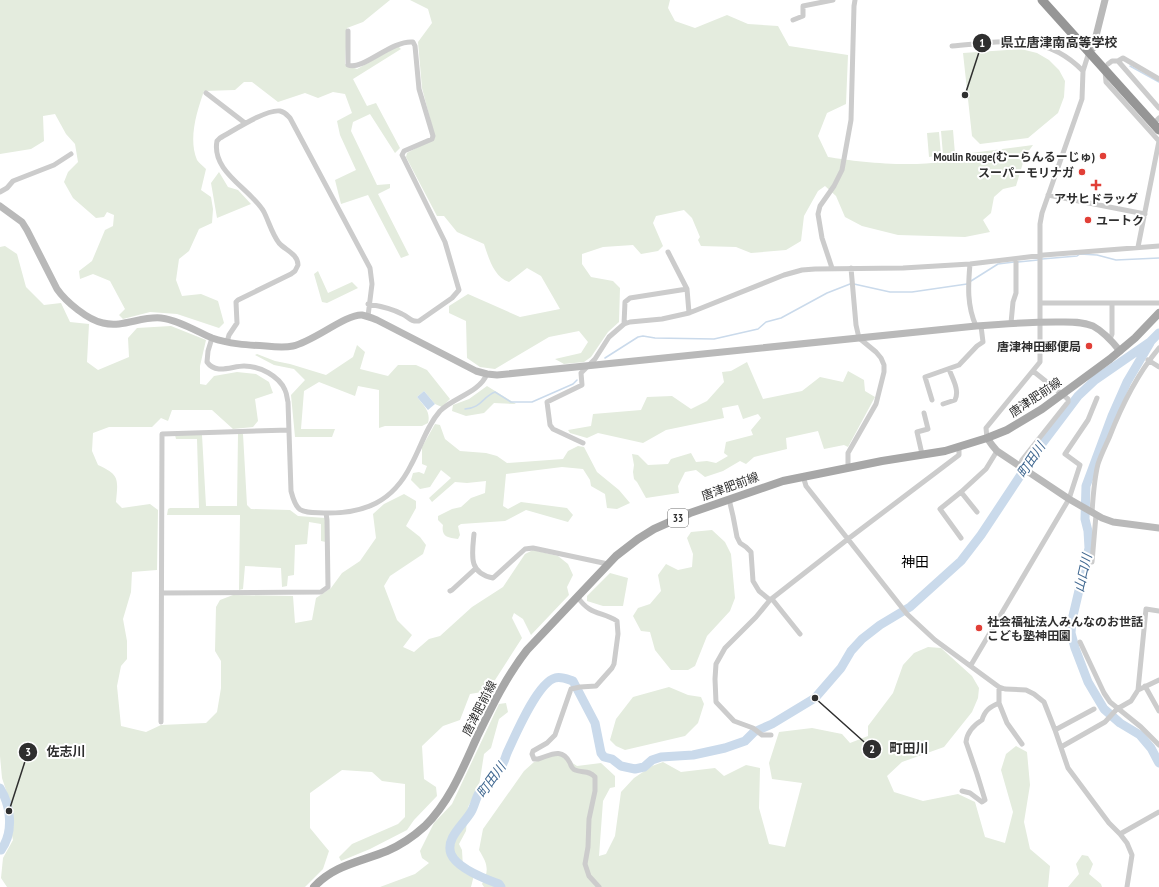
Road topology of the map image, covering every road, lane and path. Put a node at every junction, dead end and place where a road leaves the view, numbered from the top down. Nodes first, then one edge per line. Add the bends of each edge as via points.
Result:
1 (833, 0) edge
2 (855, 0) edge
3 (1042, 0) edge
4 (1049, 0) edge
5 (1105, 0) edge
6 (792, 20) dead end
7 (348, 31) dead end
8 (952, 46) dead end
9 (1091, 50) junction
10 (1118, 62) junction
11 (1107, 67) junction
12 (1083, 71) junction
13 (1159, 78) edge
14 (206, 93) dead end
15 (1159, 108) edge
16 (1158, 120) edge
17 (245, 123) junction
18 (1159, 130) edge
19 (1159, 141) edge
20 (71, 154) dead end
21 (0, 192) edge
22 (1048, 195) junction
23 (0, 206) edge
24 (1144, 214) junction
25 (1159, 246) edge
26 (1138, 247) junction
27 (668, 252) dead end
28 (1040, 259) junction
29 (1016, 262) junction
30 (970, 264) junction
31 (832, 268) junction
32 (851, 268) junction
33 (687, 289) junction
34 (1040, 303) junction
35 (1112, 303) junction
36 (1159, 303) edge
37 (368, 304) junction
38 (1159, 313) edge
39 (689, 314) junction
40 (368, 316) junction
41 (1040, 322) junction
42 (1011, 323) junction
43 (624, 324) junction
44 (978, 326) junction
45 (212, 338) junction
46 (859, 338) junction
47 (1110, 339) junction
48 (227, 342) junction
49 (1159, 348) edge
50 (1120, 351) junction
51 (1148, 360) junction
52 (588, 366) junction
53 (949, 368) junction
54 (1159, 368) edge
55 (1033, 371) junction
56 (488, 374) junction
57 (1061, 394) junction
58 (1097, 398) dead end
59 (932, 400) dead end
60 (943, 404) dead end
61 (924, 413) dead end
62 (289, 430) junction
63 (987, 438) junction
64 (583, 443) dead end
65 (959, 447) junction
66 (997, 451) junction
67 (922, 454) junction
68 (1020, 465) junction
69 (848, 467) junction
70 (802, 476) junction
71 (961, 492) junction
72 (729, 499) junction
73 (1069, 499) junction
74 (976, 512) dead end
75 (326, 513) junction
76 (1094, 514) junction
77 (1159, 528) edge
78 (474, 534) dead end
79 (961, 538) dead end
80 (848, 539) junction
81 (1092, 562) dead end
82 (608, 564) junction
83 (476, 569) junction
84 (450, 591) dead end
85 (162, 593) junction
86 (577, 596) junction
87 (771, 600) junction
88 (1159, 611) edge
89 (800, 634) dead end
90 (1080, 642) dead end
91 (971, 665) junction
92 (1159, 680) edge
93 (1145, 686) junction
94 (999, 687) junction
95 (1138, 690) junction
96 (1000, 703) junction
97 (1094, 709) dead end
98 (1117, 709) junction
99 (1159, 711) edge
100 (162, 722) dead end
101 (1055, 730) junction
102 (771, 735) dead end
103 (1022, 744) dead end
104 (1159, 745) edge
105 (1061, 747) junction
106 (962, 790) dead end
107 (1159, 812) edge
108 (1120, 834) junction
109 (314, 887) edge
110 (599, 887) edge
111 (1127, 887) edge

1 - 6 street via 803,6 803,16
2 - 31 street via 849,136 842,170 820,206 818,214 822,238
3 - 9 highway
4 - 9 highway
5 - 9 street
7 - 37 street via 348,66 352,67 398,44 413,42 415,46 419,89 433,136 432,139 404,151 402,155 445,242 459,290 452,298 419,321 408,319 404,314 382,306
8 - 12 street via 1031,42 1063,54
9 - 11 highway
9 - 12 street
10 - 11 street via 1112,61
10 - 13 street via 1123,58
10 - 15 street
11 - 16 highway
11 - 18 highway
11 - 19 street via 1106,82
12 - 22 street via 1082,99
14 - 17 street
17 - 37 street via 269,112 286,113 290,118 370,268 372,284
17 - 48 street via 217,141 217,152 230,177 255,200 264,212 279,243 297,258 298,265 291,274 236,302 237,323
19 - 24 street
20 - 21 street via 54,165 12,181
22 - 24 street
22 - 28 street via 1040,224
23 - 45 street via 27,230 57,290 71,304 94,320 122,324 162,318
24 - 26 street
25 - 26 street
26 - 28 street
27 - 33 street
28 - 29 street
28 - 34 street
29 - 30 street
29 - 42 street via 1016,293
30 - 32 street
30 - 44 street via 969,302 971,316
31 - 32 street
31 - 39 street via 802,270 784,275
32 - 46 street
33 - 39 street
33 - 43 street via 630,298 625,302
34 - 35 street
34 - 41 street
35 - 36 street
35 - 47 street
37 - 40 street
38 - 50 main road, 唐津肥前線 / 33
39 - 43 street
40 - 48 street via 350,318 293,347 238,345
40 - 56 street via 476,371
41 - 42 street
41 - 47 street via 1086,324
41 - 55 street via 1040,362
42 - 44 street
43 - 52 street via 609,337
44 - 46 street
44 - 53 street via 983,342 959,365
45 - 48 street
45 - 62 street via 207,362 212,367 256,368 279,381 286,391
46 - 52 street
46 - 69 street via 881,358 884,372 876,404 848,453
47 - 50 street
49 - 51 street
50 - 57 main road, 唐津肥前線 / 33
51 - 54 street
51 - 76 street via 1114,424 1098,463 1094,485
52 - 56 street
52 - 64 street via 581,373 582,385 547,402 553,429
53 - 59 street via 925,377
53 - 60 street via 957,396 955,400
55 - 57 street
55 - 63 street via 986,428
56 - 75 street via 485,380 448,404 437,415 426,431 401,483 388,496 368,507 350,512
57 - 63 main road, 唐津肥前線 / 33 via 1007,430
57 - 68 street via 1068,402
58 - 73 street via 1088,420 1065,454 1080,465
61 - 67 street via 928,429 917,432
62 - 75 street via 291,491 294,505 308,512
62 - 85 street via 162,434
63 - 65 main road, 唐津肥前線 / 33
63 - 66 street
65 - 67 main road, 唐津肥前線 / 33
65 - 80 street via 959,455
66 - 68 street
66 - 71 street via 986,469
67 - 69 main road, 唐津肥前線 / 33
68 - 73 street
69 - 70 main road, 唐津肥前線 / 33
70 - 72 main road, 唐津肥前線 / 33
70 - 80 street via 806,486
71 - 74 street
71 - 79 street via 940,509
72 - 82 main road, 唐津肥前線 / 33 via 654,529 628,546
72 - 87 street via 736,537 751,552 753,580 759,592
73 - 76 street
73 - 91 street
75 - 85 street via 328,587 321,592
76 - 77 street via 1113,522
76 - 81 street
78 - 83 street via 472,560
80 - 87 street
80 - 91 street via 907,614 935,640
82 - 83 street via 533,548 525,549 493,578 484,576
82 - 86 main road, 唐津肥前線 / 33
83 - 84 street
85 - 100 street
86 - 109 main road, 唐津肥前線 / 33 via 527,650 511,672 456,783 436,814 414,836 401,844 338,868
86 - 110 street via 588,609 615,619 619,625 612,668 596,686 572,688 569,691 555,735 533,751 532,757 538,759 563,754 574,770 585,771 594,776 596,781 585,864 589,876
87 - 89 street
87 - 102 street via 725,648 716,664 715,679 716,702 734,721 753,728 762,735
88 - 95 street via 1146,609
90 - 98 street via 1104,693
91 - 94 street
92 - 93 street
93 - 95 street
93 - 99 street
94 - 96 street
94 - 101 street via 1026,690 1034,694 1044,702
95 - 98 street via 1130,701
96 - 103 street via 1007,723
96 - 106 street via 984,712 982,720 974,724 966,737 985,800 982,802
97 - 101 street
98 - 104 street
98 - 105 street via 1105,722
101 - 105 street
105 - 108 street via 1071,773
107 - 108 street
108 - 111 street via 1132,854

